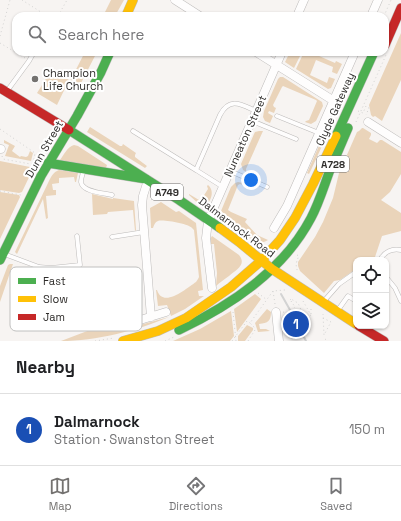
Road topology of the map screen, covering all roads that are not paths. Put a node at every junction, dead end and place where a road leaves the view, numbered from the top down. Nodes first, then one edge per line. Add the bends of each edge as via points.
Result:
1 (133, 0) edge
2 (175, 0) edge
3 (304, 0) edge
4 (378, 0) edge
5 (397, 0) edge
6 (401, 8) edge
7 (128, 12) edge
8 (194, 12) edge
9 (299, 12) edge
10 (373, 12) edge
11 (389, 18) edge
12 (389, 39) edge
13 (32, 56) edge
14 (108, 56) edge
15 (262, 56) edge
16 (280, 56) edge
17 (353, 56) edge
18 (372, 56) edge
19 (382, 56) edge
20 (276, 65) junction
21 (3, 90) edge
22 (334, 101) junction
23 (256, 111) junction
24 (277, 116) dead end
25 (252, 121) junction
26 (368, 122) dead end
27 (69, 130) junction
28 (133, 131) dead end
29 (319, 134) junction
30 (296, 139) dead end
31 (401, 143) edge
32 (47, 165) junction
33 (84, 168) junction
34 (196, 170) junction
35 (230, 171) junction
36 (147, 180) junction
37 (223, 187) junction
38 (267, 187) dead end
39 (112, 195) dead end
40 (208, 221) junction
41 (274, 228) dead end
42 (144, 232) junction
43 (77, 236) dead end
44 (112, 238) dead end
45 (401, 250) edge
46 (2, 257) edge
47 (381, 257) edge
48 (262, 260) junction
49 (42, 267) edge
50 (61, 267) edge
51 (272, 269) junction
52 (353, 274) edge
53 (389, 281) edge
54 (212, 288) dead end
55 (353, 299) edge
56 (401, 300) edge
57 (323, 303) junction
58 (166, 312) dead end
59 (279, 312) road end
60 (337, 312) junction
61 (151, 317) junction
62 (142, 320) edge
63 (353, 321) edge
64 (366, 329) edge
65 (123, 341) edge
66 (151, 341) edge
67 (279, 341) edge
68 (384, 341) edge

1 - 7 main road
2 - 8 street
3 - 9 street
4 - 10 street
5 - 11 main road
6 - 12 main road, Clyde Gateway / A728
13 - 21 lane
14 - 27 main road, Dunn Street
15 - 20 street
16 - 20 street, Nuneaton Street
17 - 22 street
18 - 48 main road, Clyde Gateway / A728 via 324,163 299,210 283,236
19 - 51 main road, Clyde Gateway / A728 via 313,215 305,230
20 - 22 street
20 - 23 street, Nuneaton Street
21 - 27 main road, Dalmarnock Road
22 - 29 street
23 - 25 street, Nuneaton Street
23 - 34 lane via 235,103 224,108
24 - 29 lane
25 - 30 lane
25 - 35 street, Nuneaton Street
26 - 31 street
27 - 32 main road, Dunn Street
27 - 36 main road, Dalmarnock Road / A749
28 - 34 lane
29 - 41 street via 287,206
32 - 33 main road
32 - 46 main road, Dunn Street
33 - 36 main road
33 - 39 lane via 81,181 84,187
34 - 37 lane
35 - 37 street, Nuneaton Street
35 - 38 lane
36 - 40 main road, Dalmarnock Road / A749
36 - 42 street via 142,202
37 - 40 street, Nuneaton Street
40 - 48 main road, Dalmarnock Road / A749
40 - 54 street, Nuneaton Street via 206,238
42 - 44 lane
42 - 61 street
43 - 50 lane via 80,265
45 - 47 lane via 395,249
46 - 49 lane
48 - 51 main road, Dalmarnock Road / A749
48 - 65 main road, Clyde Gateway / A728 via 227,290 178,322 161,330
51 - 57 main road, Dalmarnock Road / A749
51 - 66 main road, Clyde Gateway / A728 via 219,309
52 - 57 lane via 339,284
53 - 56 lane
55 - 60 lane via 348,296
57 - 60 main road, Dalmarnock Road / A749
58 - 61 street
59 - 67 street
60 - 63 main road, Dalmarnock Road / A749
61 - 62 street
64 - 68 main road, Dalmarnock Road / A749

